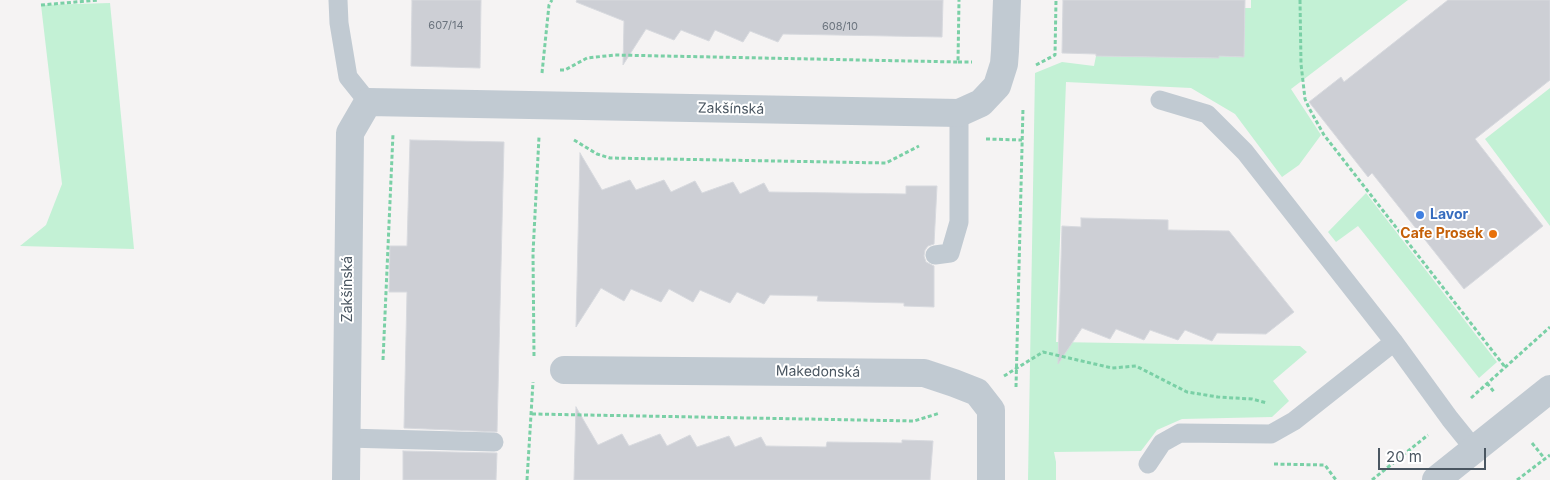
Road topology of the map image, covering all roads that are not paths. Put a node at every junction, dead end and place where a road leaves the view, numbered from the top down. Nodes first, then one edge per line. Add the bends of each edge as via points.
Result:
1 (338, 0) edge
2 (1007, 0) edge
3 (1160, 100) dead end
4 (368, 102) junction
5 (959, 126) junction
6 (935, 255) dead end
7 (1394, 342) junction
8 (564, 370) dead end
9 (1550, 390) edge
10 (347, 438) junction
11 (494, 442) dead end
12 (1475, 450) junction
13 (1148, 464) dead end
14 (346, 480) edge
15 (991, 480) edge
16 (1436, 480) edge

1 - 4 lane via 348,77
2 - 5 street, Zakšínská via 1004,64 997,86
3 - 7 lane via 1207,114 1245,152
4 - 5 street, Zakšínská via 541,105
4 - 10 street, Zakšínská via 350,133
5 - 6 lane via 959,222 950,253
7 - 12 lane
7 - 13 lane via 1294,421 1271,434 1180,432 1162,443
8 - 15 street, Makedonská via 924,373 977,392 991,410
9 - 12 street
10 - 11 lane
10 - 14 street, Zakšínská
12 - 16 street

